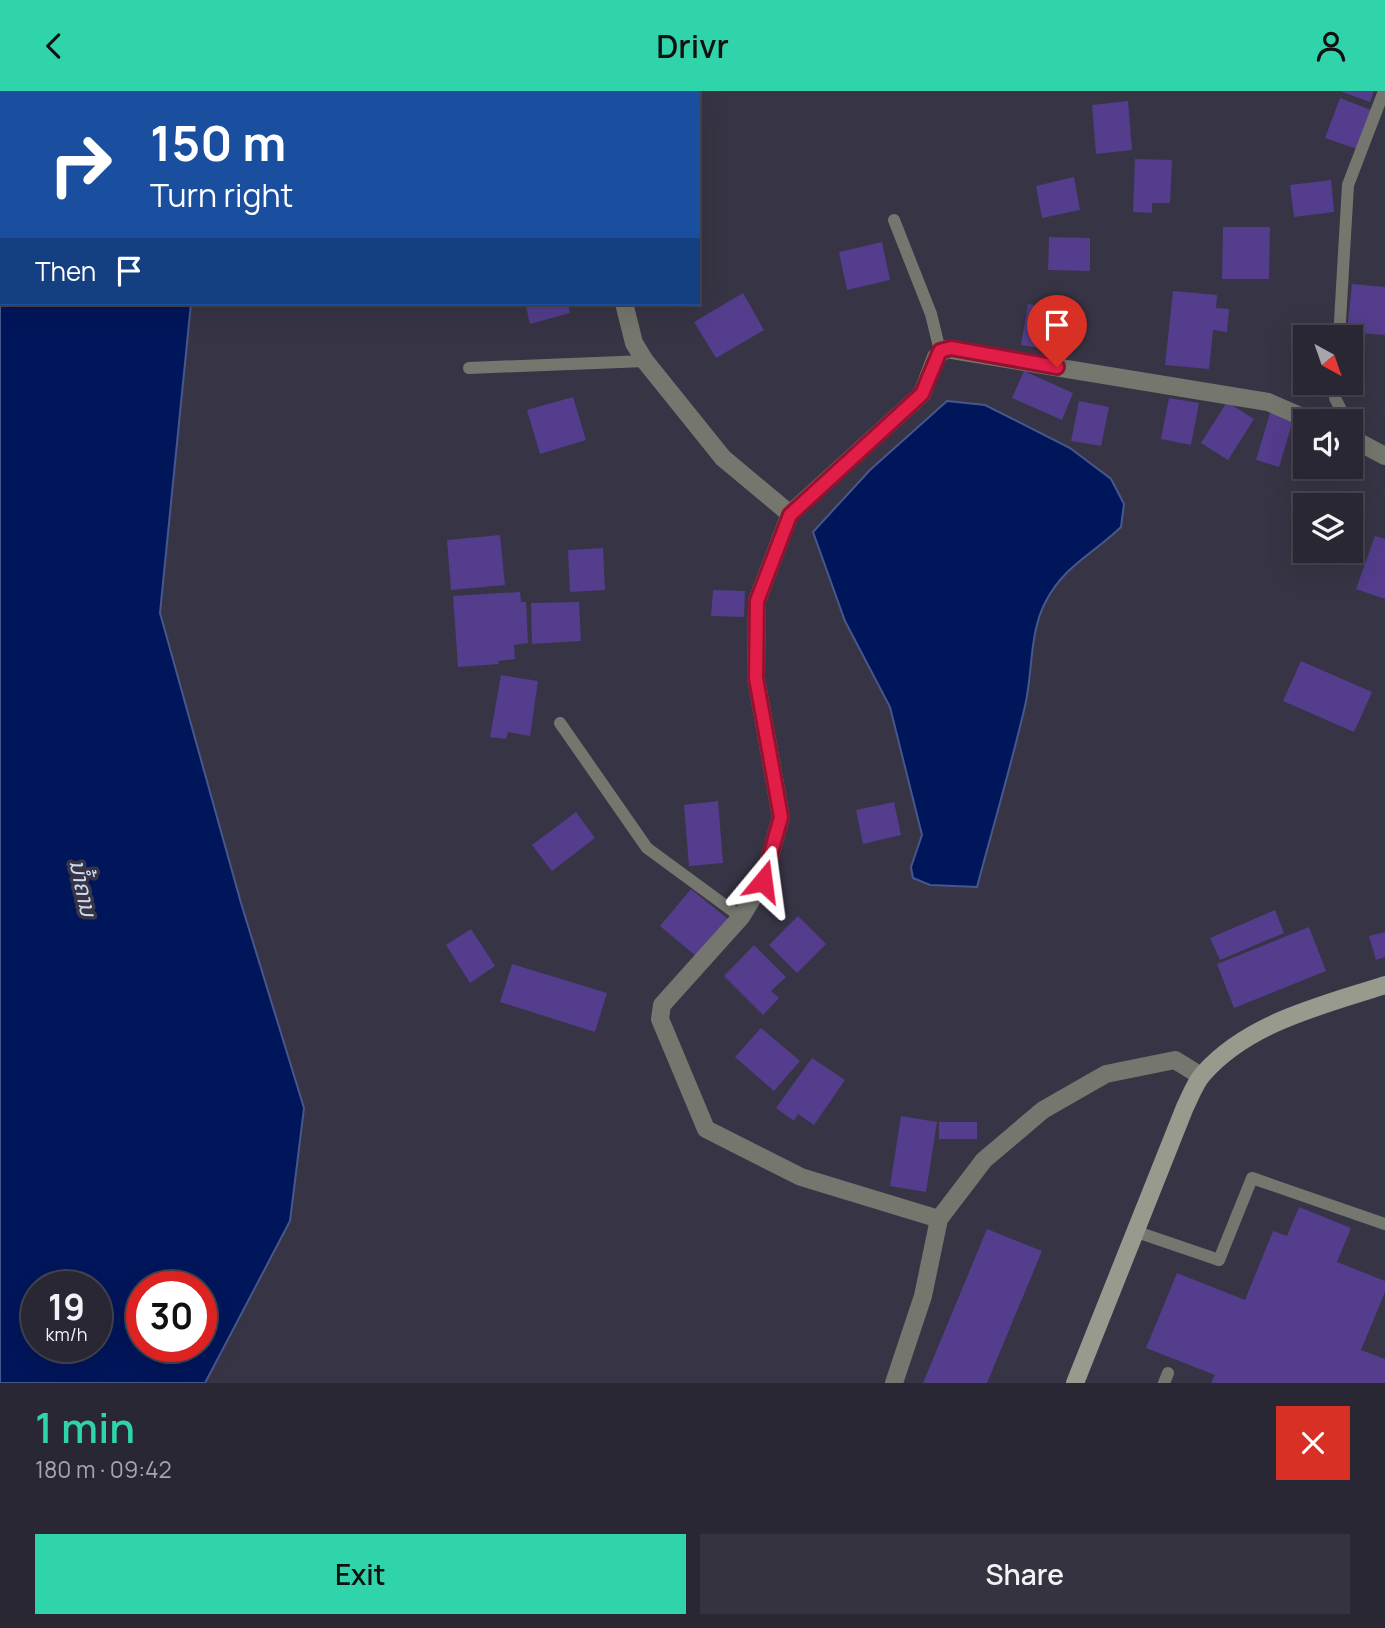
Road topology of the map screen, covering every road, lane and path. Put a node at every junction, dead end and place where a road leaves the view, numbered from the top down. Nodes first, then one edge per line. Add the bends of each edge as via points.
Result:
1 (1384, 91) edge
2 (894, 220) dead end
3 (625, 305) edge
4 (1340, 325) edge
5 (940, 351) junction
6 (645, 362) junction
7 (469, 368) dead end
8 (1293, 413) edge
9 (1363, 442) edge
10 (1385, 456) edge
11 (790, 515) junction
12 (560, 723) dead end
13 (741, 917) junction
14 (1385, 985) edge
15 (1201, 1076) junction
16 (939, 1219) junction
17 (1385, 1224) edge
18 (1134, 1230) junction
19 (894, 1383) edge
20 (1075, 1383) edge

1 - 4 lane via 1348,185
2 - 5 lane via 931,314
3 - 6 street via 634,342
5 - 8 street via 951,348 1268,402
5 - 11 street via 922,394
6 - 7 lane
6 - 11 street via 723,458
9 - 10 street
11 - 13 street via 757,601 756,678 781,817 763,881
12 - 13 lane via 648,848
13 - 16 street via 659,1012 706,1129 801,1177
14 - 15 street via 1276,1023 1235,1045
15 - 16 street via 1175,1060 1106,1074 1044,1110 984,1160
15 - 18 street
16 - 19 street via 923,1296
17 - 18 lane via 1252,1178 1219,1260
18 - 20 street

